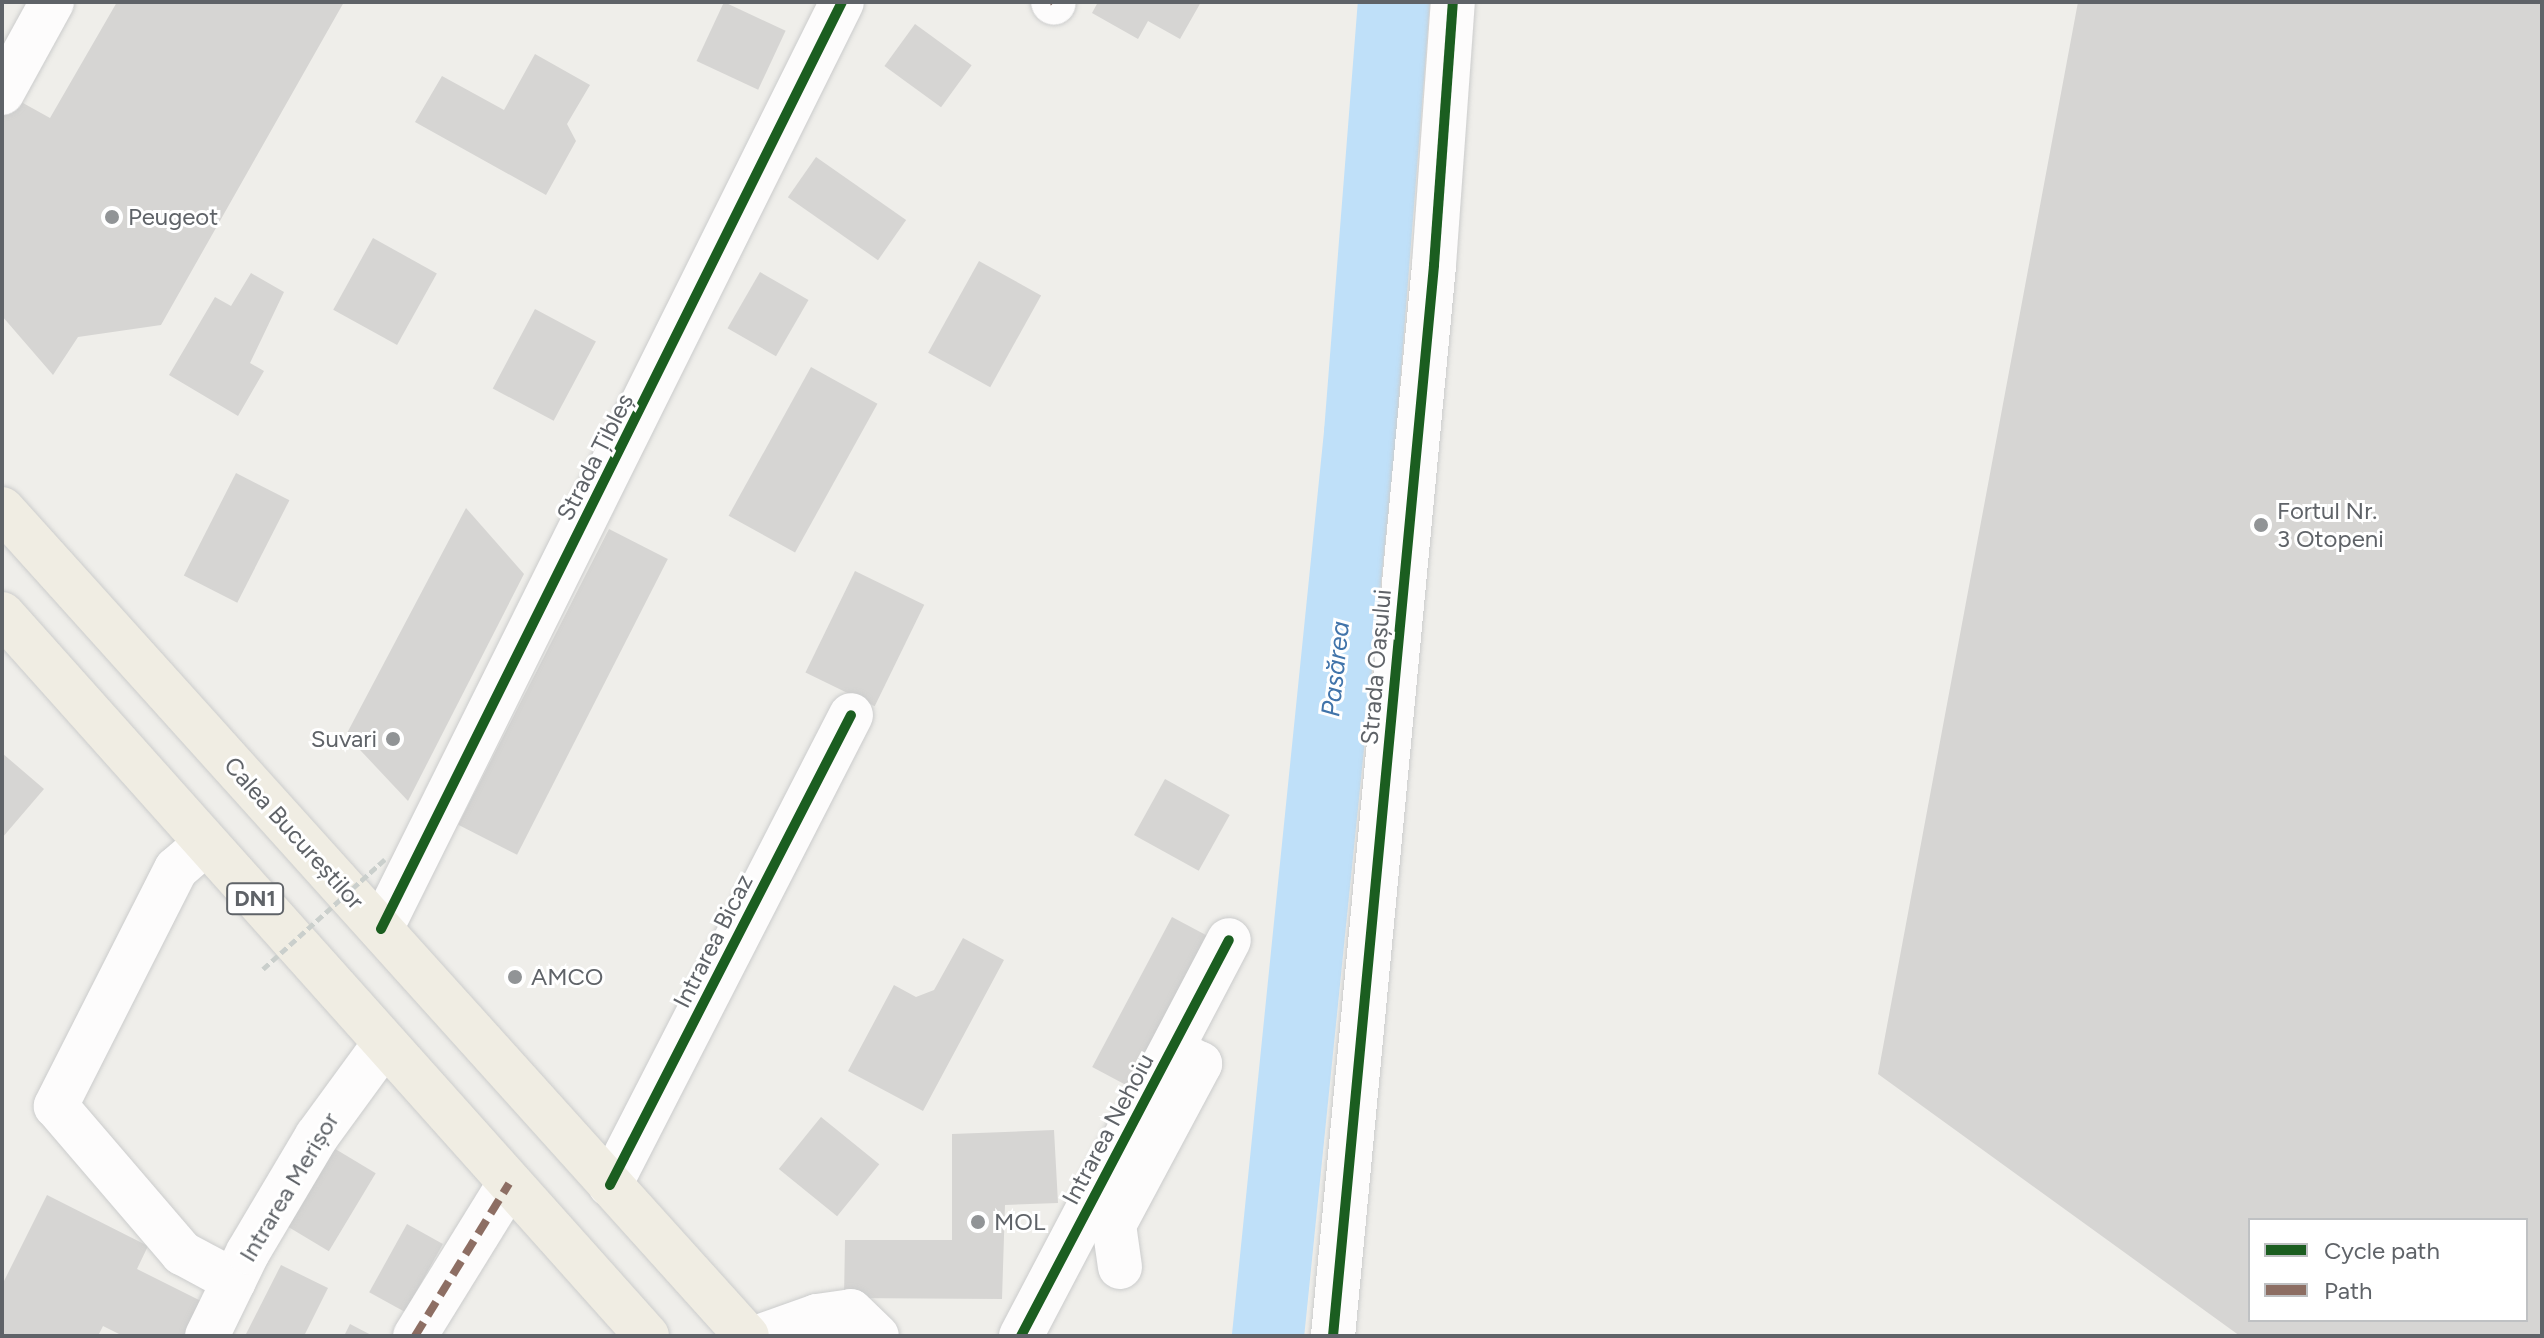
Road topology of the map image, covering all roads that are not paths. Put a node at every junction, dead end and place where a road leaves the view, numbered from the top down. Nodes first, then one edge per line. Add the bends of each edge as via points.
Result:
1 (52, 2) edge
2 (842, 2) edge
3 (1453, 2) edge
4 (2, 93) edge
5 (2, 509) edge
6 (2, 614) edge
7 (851, 715) dead end
8 (205, 844) junction
9 (381, 929) junction
10 (1229, 940) dead end
11 (384, 1044) junction
12 (1172, 1050) junction
13 (509, 1184) junction
14 (610, 1185) junction
15 (1120, 1267) dead end
16 (234, 1281) junction
17 (207, 1336) edge
18 (415, 1336) edge
19 (647, 1336) edge
20 (747, 1336) edge
21 (761, 1336) edge
22 (877, 1336) edge
23 (1021, 1336) edge
24 (1333, 1336) edge

1 - 4 street
2 - 9 street, Strada Țibleș
3 - 24 street, Strada Oașului via 1433,281
5 - 9 highway, Calea Bucureștilor
6 - 8 highway, DN1
7 - 14 street, Intrarea Bicaz
8 - 11 highway, DN1
8 - 16 street via 176,869 56,1106 182,1253
9 - 14 highway, Calea Bucureștilor
10 - 12 street, Intrarea Nehoiu
11 - 13 highway, DN1
11 - 16 street, Intrarea Merișor via 317,1136
12 - 15 street via 1200,1064 1114,1225
12 - 23 street, Intrarea Nehoiu
13 - 18 street
13 - 19 highway, DN1
14 - 20 highway, Calea Bucureștilor
16 - 17 street, Intrarea Merișor
21 - 22 street via 817,1316 851,1311

